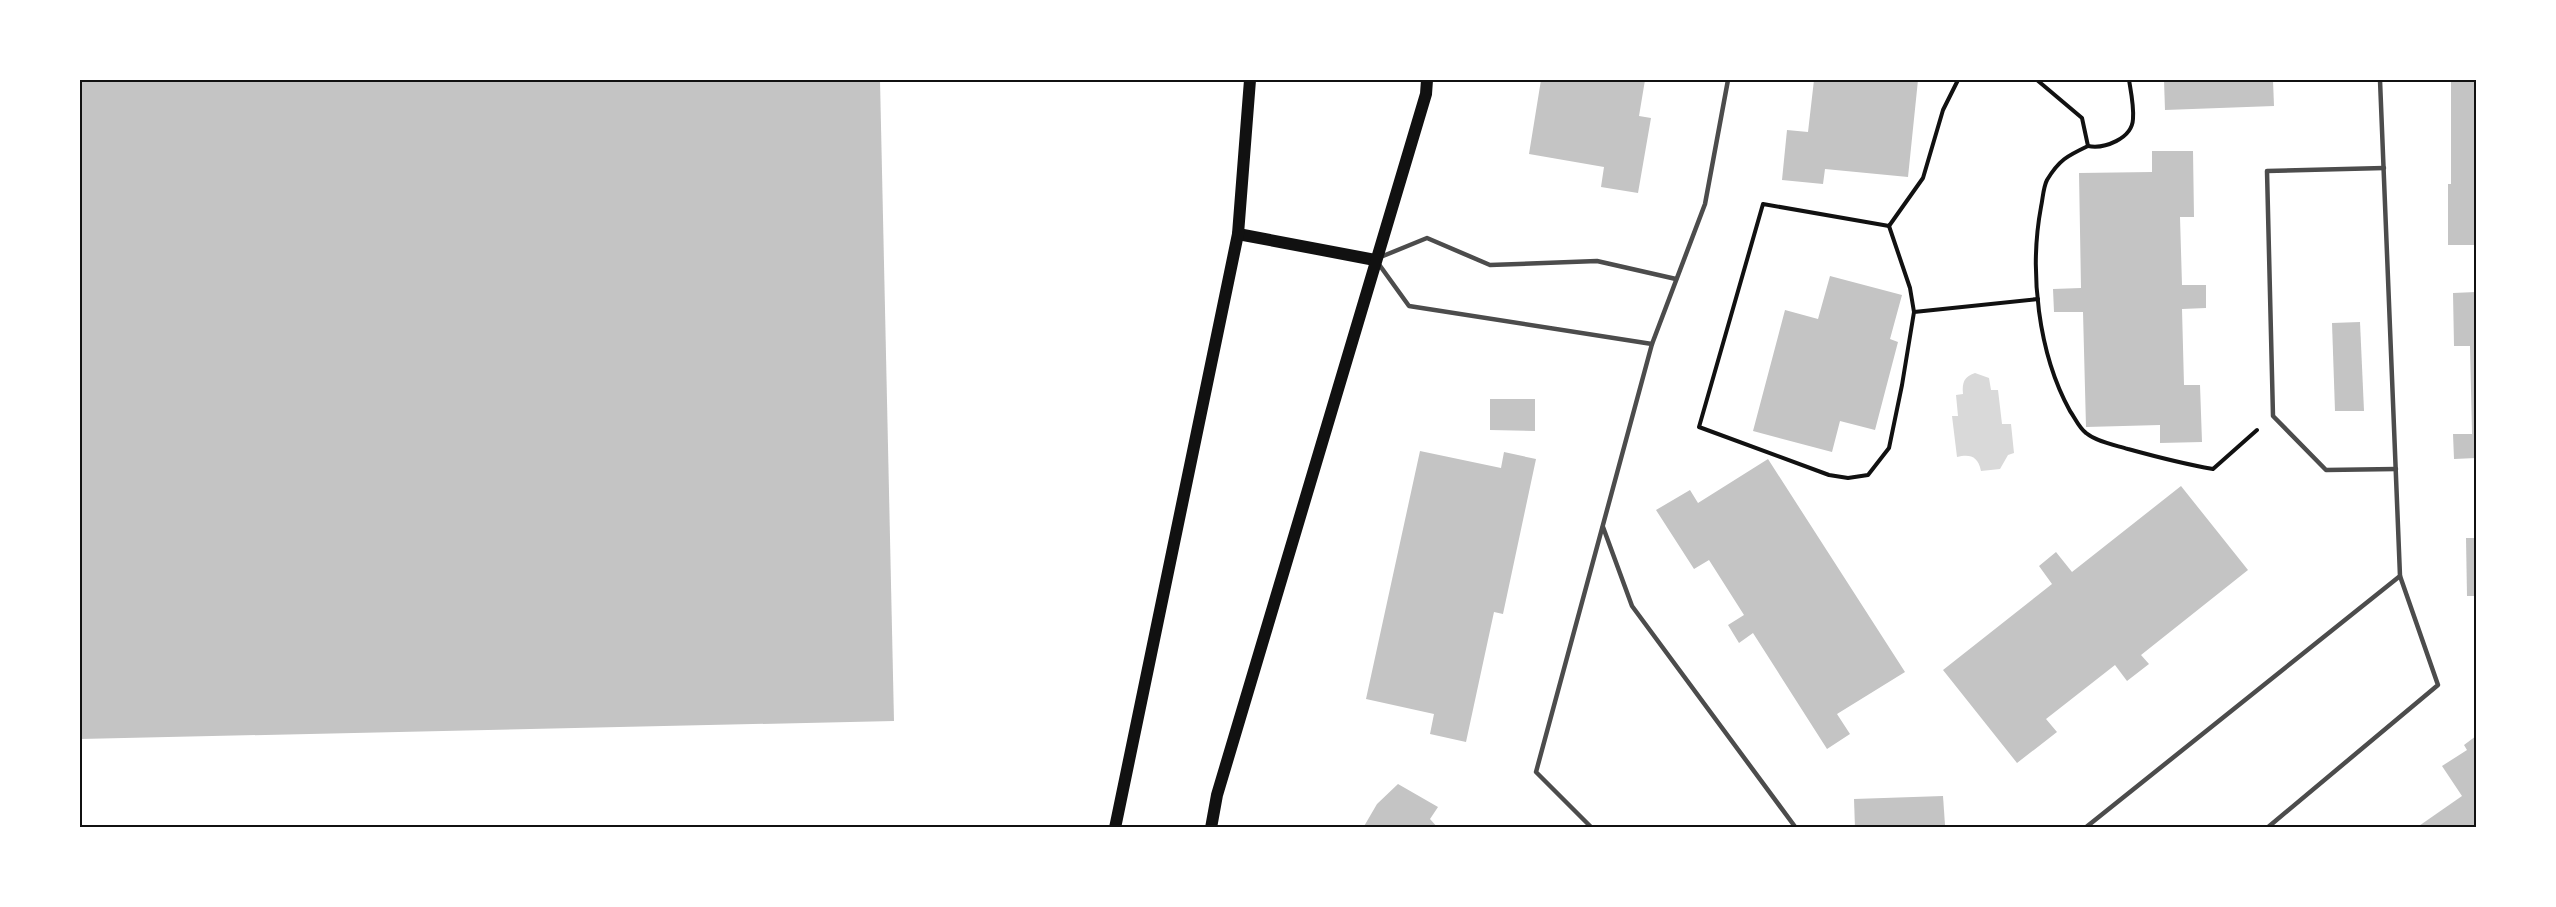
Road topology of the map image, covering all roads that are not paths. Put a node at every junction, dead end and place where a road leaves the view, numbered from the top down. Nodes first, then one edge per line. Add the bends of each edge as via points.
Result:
1 (1250, 80) edge
2 (1427, 80) edge
3 (1728, 80) edge
4 (2380, 80) edge
5 (2384, 168) junction
6 (1238, 234) junction
7 (1375, 260) junction
8 (1676, 279) junction
9 (1652, 344) junction
10 (2396, 469) junction
11 (1603, 527) junction
12 (2400, 576) junction
13 (1115, 828) edge
14 (1211, 828) edge
15 (1592, 828) edge
16 (1796, 828) edge
17 (2085, 828) edge
18 (2267, 828) edge

1 - 6 main road
2 - 7 main road
3 - 8 lane via 1705,204
4 - 5 lane
5 - 10 lane
5 - 10 lane via 2267,171 2273,416 2326,470
6 - 7 main road
6 - 13 main road
7 - 8 lane via 1426,238 1490,265 1598,261
7 - 9 lane via 1409,306
7 - 14 main road via 1217,795
8 - 9 lane
9 - 11 lane
10 - 12 lane
11 - 15 lane via 1536,772
11 - 16 lane via 1632,606
12 - 17 lane
12 - 18 lane via 2438,686

